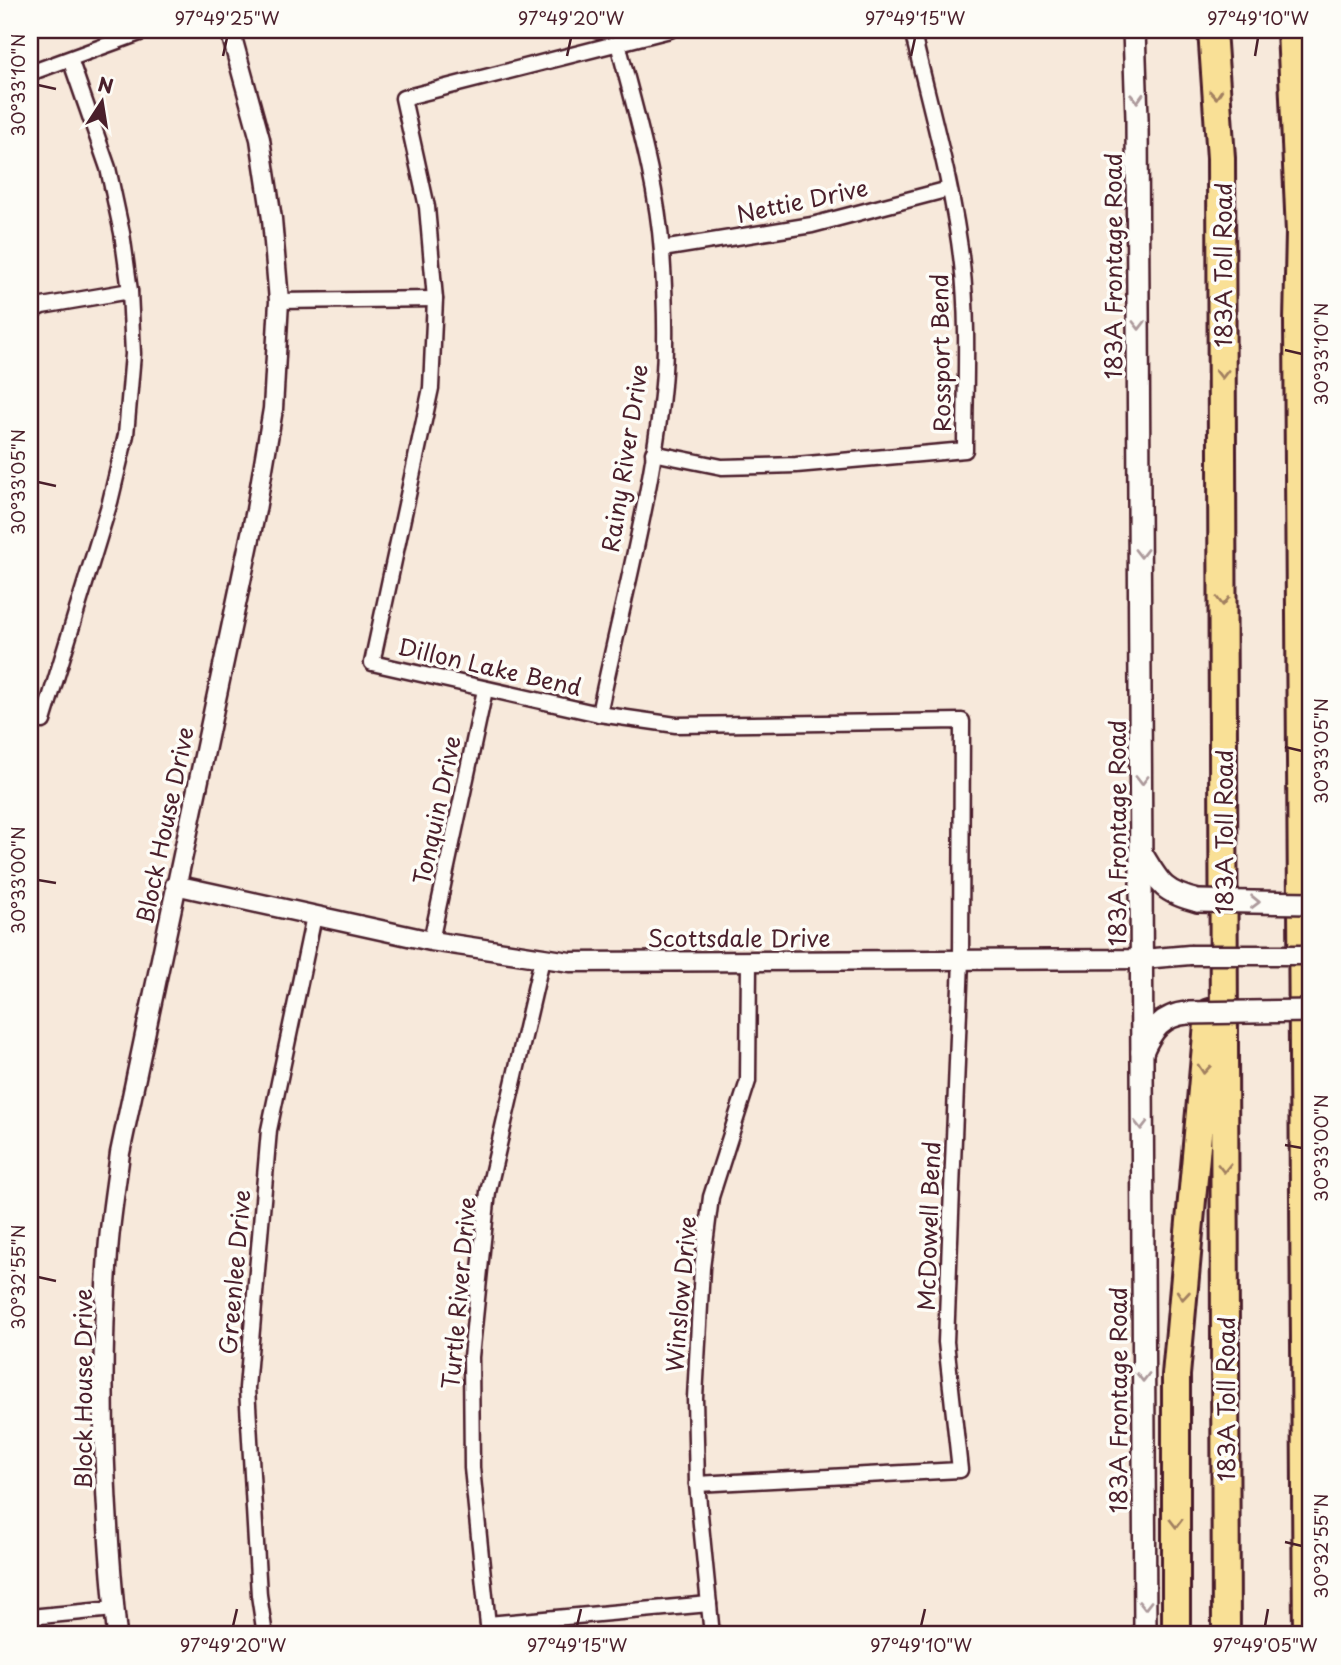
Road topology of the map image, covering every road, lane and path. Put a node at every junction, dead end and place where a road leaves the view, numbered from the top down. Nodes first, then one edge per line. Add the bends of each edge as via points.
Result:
1 (148, 30) edge
2 (230, 30) edge
3 (670, 30) edge
4 (912, 30) edge
5 (1134, 30) edge
6 (1212, 30) edge
7 (1291, 30) edge
8 (618, 43) junction
9 (70, 59) junction
10 (30, 73) edge
11 (1311, 169) edge
12 (949, 190) junction
13 (1300, 233) junction
14 (662, 249) junction
15 (130, 291) junction
16 (435, 299) junction
17 (279, 301) junction
18 (30, 312) edge
19 (653, 453) junction
20 (485, 690) junction
21 (598, 714) junction
22 (37, 720) edge
23 (962, 720) joint
24 (1223, 855) junction
25 (1143, 856) junction
26 (175, 885) junction
27 (1311, 903) edge
28 (314, 916) junction
29 (431, 941) junction
30 (1311, 955) edge
31 (542, 959) junction
32 (1143, 959) junction
33 (961, 960) junction
34 (749, 962) junction
35 (1311, 1012) edge
36 (1141, 1054) junction
37 (1306, 1472) junction
38 (697, 1484) junction
39 (1311, 1512) edge
40 (709, 1604) junction
41 (114, 1609) junction
42 (30, 1617) edge
43 (489, 1630) edge
44 (117, 1635) edge
45 (265, 1635) edge
46 (712, 1635) edge
47 (1145, 1635) edge
48 (1176, 1635) edge
49 (1226, 1635) edge
50 (1307, 1635) edge

1 - 9 street
2 - 17 street, Block House Drive via 260,139
3 - 8 street
4 - 12 street, Rossport Bend
5 -> 25 main road, 183A Frontage Road
6 -> 24 highway, 183A Toll Road via 1221,159
7 - 13 highway
8 - 14 street, Rainy River Drive via 647,159
8 - 16 street, Dillon Lake Bend via 402,98 427,208
9 - 10 street
9 - 15 street via 108,168
11 - 13 highway
12 - 14 street, Nettie Drive via 812,225
12 - 19 street, Rossport Bend via 962,264 965,450 722,467
13 - 37 highway
14 - 19 street, Rainy River Drive via 663,385
15 - 18 street
15 - 22 street via 134,354 126,435 110,502
16 - 17 street
16 - 20 street, Dillon Lake Bend via 431,388 372,663
17 - 26 street, Block House Drive via 273,409 256,510
19 - 21 street, Rainy River Drive
20 - 21 street, Dillon Lake Bend
20 - 29 street, Tonquin Drive
21 - 23 street, Dillon Lake Bend via 676,725
23 - 33 street, McDowell Bend
24 -> 48 highway via 1176,1375
24 -> 49 highway, 183A Toll Road
25 -> 27 main road, bridge via 1164,887 1176,896 1198,901
25 - 32 main road, 183A Frontage Road
26 - 28 street, Scottsdale Drive
26 - 41 street, Block House Drive via 120,1153 108,1251 103,1351 105,1474
28 - 29 street, Scottsdale Drive
28 - 45 street, Greenlee Drive via 269,1130 247,1388
29 - 31 street, Scottsdale Drive
30 - 32 street, Scottsdale Drive, bridge
31 - 34 street, Scottsdale Drive
31 - 43 street, Turtle River Drive via 488,1192 471,1357 472,1468
32 - 33 street, Scottsdale Drive
32 - 36 main road, 183A Frontage Road
33 - 34 street, Scottsdale Drive
33 - 38 street, McDowell Bend via 946,1342 960,1470
34 - 38 street, Winslow Drive via 748,1081 711,1197 702,1268 695,1398
35 - 36 main road, bridge via 1175,1014 1149,1036
36 -> 47 main road, 183A Frontage Road
37 - 39 highway
37 - 50 highway
38 - 40 street, Winslow Drive
40 - 43 street
40 - 46 street, Winslow Drive
41 - 42 street
41 - 44 street, Block House Drive

